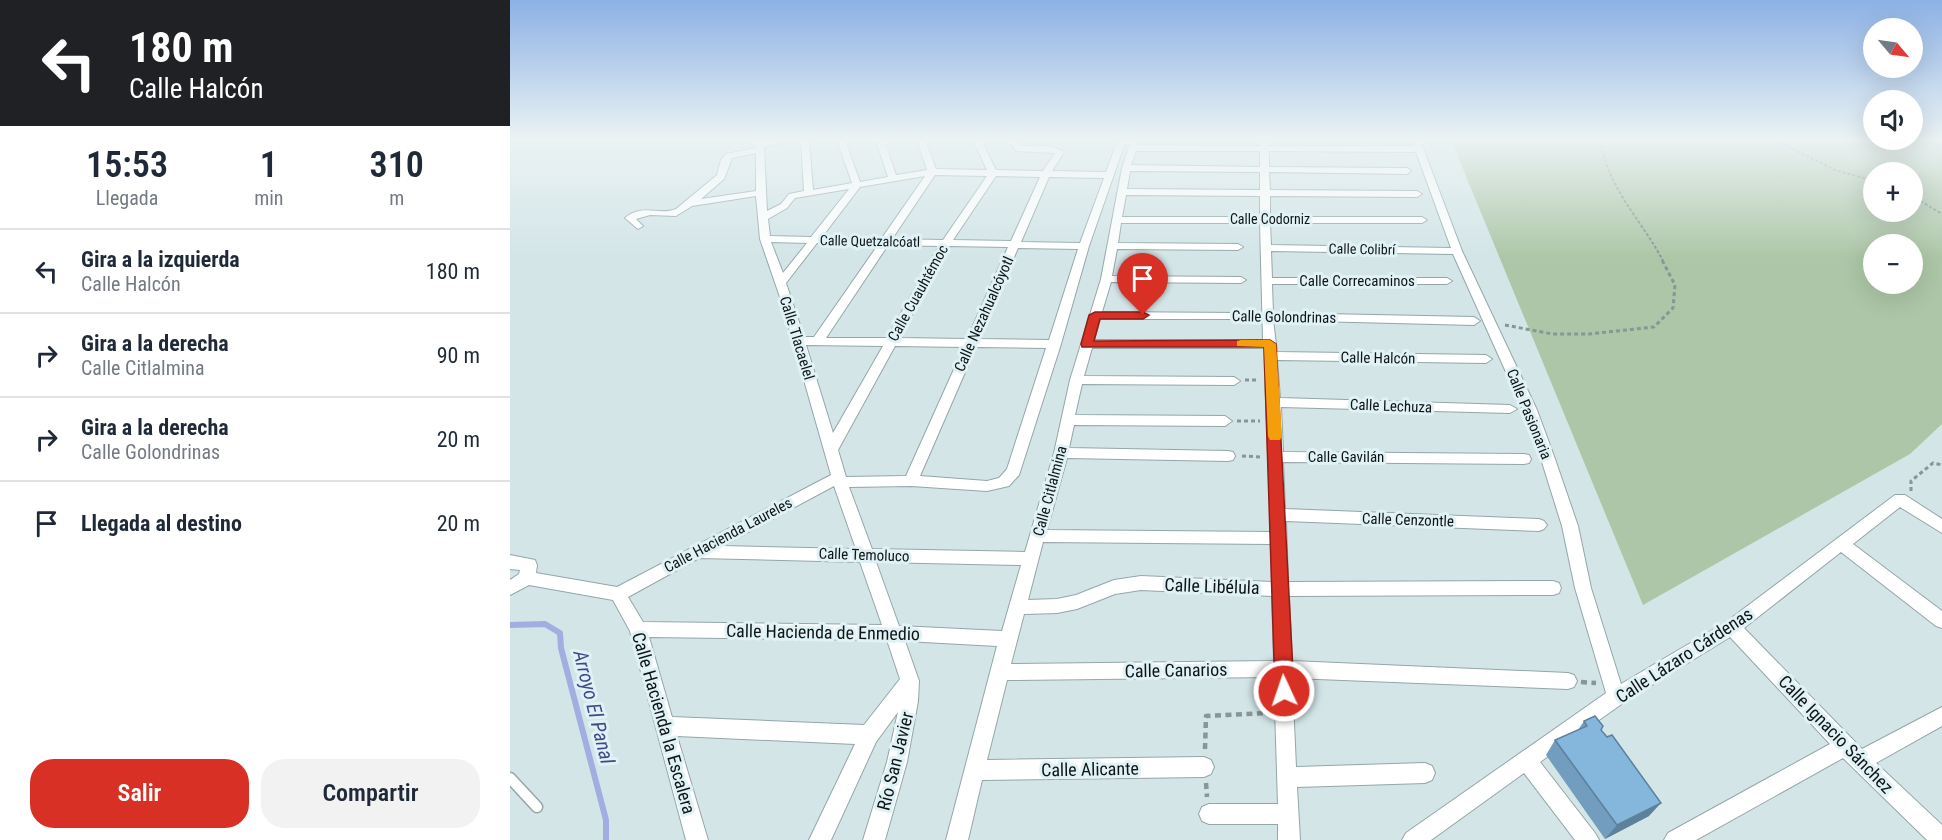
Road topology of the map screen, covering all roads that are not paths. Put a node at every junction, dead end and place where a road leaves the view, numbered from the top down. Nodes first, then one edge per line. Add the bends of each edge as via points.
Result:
1 (717, 179) edge
2 (760, 179) edge
3 (808, 179) edge
4 (855, 179) edge
5 (892, 179) edge
6 (927, 179) edge
7 (989, 179) edge
8 (1044, 179) edge
9 (1106, 179) edge
10 (1124, 179) edge
11 (1265, 179) edge
12 (1431, 179) edge
13 (857, 185) junction
14 (1122, 192) junction
15 (760, 193) junction
16 (1264, 193) junction
17 (809, 194) junction
18 (1417, 194) dead end
19 (687, 205) junction
20 (764, 218) junction
21 (1118, 219) junction
22 (1267, 219) junction
23 (1422, 220) dead end
24 (638, 226) dead end
25 (765, 239) junction
26 (817, 240) junction
27 (885, 241) junction
28 (946, 243) junction
29 (1016, 244) junction
30 (1084, 246) junction
31 (1111, 246) junction
32 (1238, 247) dead end
33 (1267, 248) junction
34 (1457, 251) junction
35 (1106, 279) junction
36 (1241, 280) dead end
37 (1267, 281) junction
38 (1446, 281) dead end
39 (780, 284) junction
40 (1095, 315) junction
41 (1239, 316) dead end
42 (1267, 316) junction
43 (1481, 321) junction
44 (798, 340) junction
45 (818, 341) junction
46 (891, 342) junction
47 (970, 343) junction
48 (1055, 344) junction
49 (1087, 344) junction
50 (1270, 350) junction
51 (1486, 359) dead end
52 (1076, 380) junction
53 (1234, 381) road end
54 (1273, 402) junction
55 (1510, 409) dead end
56 (1068, 420) junction
57 (1225, 421) road end
58 (831, 449) junction
59 (1061, 453) junction
60 (1228, 456) road end
61 (1276, 457) junction
62 (1524, 459) dead end
63 (839, 479) junction
64 (911, 481) junction
65 (1276, 515) junction
66 (1539, 525) dead end
67 (1942, 527) edge
68 (1038, 536) junction
69 (1279, 538) junction
70 (1842, 544) junction
71 (696, 552) junction
72 (866, 556) junction
73 (1032, 560) junction
74 (510, 562) edge
75 (527, 578) junction
76 (510, 588) edge
77 (1553, 588) dead end
78 (1279, 589) junction
79 (618, 594) junction
80 (1018, 607) junction
81 (1942, 621) edge
82 (1732, 627) junction
83 (638, 628) junction
84 (895, 633) junction
85 (1008, 639) junction
86 (1283, 669) junction
87 (1000, 672) junction
88 (910, 681) junction
89 (1568, 681) road end
90 (1613, 690) junction
91 (1942, 716) edge
92 (667, 726) junction
93 (869, 735) junction
94 (1845, 747) junction
95 (1527, 761) junction
96 (1860, 761) junction
97 (1204, 767) dead end
98 (976, 770) junction
99 (1425, 773) dead end
100 (1288, 777) junction
101 (510, 778) edge
102 (537, 807) dead end
103 (1209, 814) dead end
104 (1288, 814) junction
105 (698, 840) edge
106 (820, 840) edge
107 (874, 840) edge
108 (957, 840) edge
109 (1289, 840) edge
110 (1413, 840) edge
111 (1588, 840) edge
112 (1675, 840) edge
113 (1942, 840) edge

1 - 19 street
2 - 15 street, Calle Tlacaelel
3 - 17 street
4 - 13 street
5 - 13 street
6 - 27 street
7 - 28 street, Calle Cuauhtémoc
8 - 29 street, Calle Nezahualcóyotl
9 - 30 street
10 - 14 street, Calle Citlalmina
11 - 16 street
12 - 34 street, Calle Pasionaria
13 - 17 street
13 - 26 street
14 - 16 street
14 - 21 street, Calle Citlalmina
15 - 19 street
15 - 20 street, Calle Tlacaelel
16 - 18 street
16 - 22 street
17 - 20 street via 792,196
19 - 24 street via 676,213 656,210 630,218
20 - 25 street, Calle Tlacaelel
21 - 22 street, Calle Codorniz
21 - 31 street, Calle Citlalmina
22 - 23 street, Calle Codorniz
22 - 33 street
25 - 26 street, Calle Quetzalcóatl
25 - 39 street, Calle Tlacaelel
26 - 27 street, Calle Quetzalcóatl
26 - 39 street
27 - 28 street, Calle Quetzalcóatl
27 - 45 street
28 - 29 street, Calle Quetzalcóatl
28 - 46 street, Calle Cuauhtémoc
29 - 30 street, Calle Quetzalcóatl
29 - 47 street, Calle Nezahualcóyotl
30 - 48 street
31 - 32 street
31 - 35 street, Calle Citlalmina
33 - 34 street, Calle Colibrí
33 - 37 street
34 - 43 street, Calle Pasionaria
35 - 36 street
35 - 40 street, Calle Citlalmina
37 - 38 street, Calle Correcaminos
37 - 42 street
39 - 44 street, Calle Tlacaelel
40 - 41 street, Calle Golondrinas
40 - 49 street, Calle Citlalmina
42 - 43 street, Calle Golondrinas
42 - 50 street
43 - 90 street, Calle Pasionaria via 1530,410 1552,470
44 - 45 street
44 - 58 street, Calle Tlacaelel
45 - 46 street
46 - 47 street
46 - 58 street, Calle Cuauhtémoc
47 - 48 street
47 - 64 street, Calle Nezahualcóyotl
48 - 64 street, Calle Hacienda Laureles via 1014,471 1004,482 987,486
49 - 50 street, Calle Halcón
49 - 52 street, Calle Citlalmina
50 - 51 street, Calle Halcón
50 - 54 street
52 - 53 street
52 - 56 street, Calle Citlalmina
54 - 55 street, Calle Lechuza
54 - 61 street
56 - 57 street
56 - 59 street, Calle Citlalmina
58 - 63 street, Calle Tlacaelel
59 - 60 street
59 - 68 street, Calle Citlalmina
61 - 62 street, Calle Gavilán
61 - 65 street
63 - 64 street, Calle Hacienda Laureles
63 - 71 street, Calle Hacienda Laureles
63 - 72 street, Calle Tlacaelel
65 - 66 street, Calle Cenzontle
65 - 69 street
67 - 70 street, Calle Lázaro Cárdenas via 1900,499
68 - 69 street
68 - 73 street, Calle Citlalmina
69 - 78 street
70 - 81 street
70 - 82 street, Calle Lázaro Cárdenas
71 - 72 street, Calle Temoluco
71 - 79 street, Calle Hacienda Laureles
72 - 73 street, Calle Temoluco
72 - 84 street, Calle Tlacaelel
73 - 80 street, Calle Citlalmina
74 - 75 street via 529,565
75 - 76 street
75 - 79 street
77 - 78 street, Calle Libélula
78 - 80 street, Calle Libélula via 1141,583 1114,587 1057,606
78 - 86 street
79 - 83 street, Calle Hacienda la Escalera
80 - 85 street, Calle Citlalmina
82 - 90 street, Calle Lázaro Cárdenas
82 - 94 street, Calle Ignacio Sánchez
83 - 84 street, Calle Hacienda de Enmedio
83 - 92 street, Calle Hacienda la Escalera
84 - 85 street, Calle Hacienda de Enmedio
84 - 88 street, Calle Tlacaelel
85 - 87 street, Calle Citlalmina
86 - 87 street, Calle Canarios
86 - 89 street, Calle Canarios
86 - 100 street
87 - 98 street, Calle Citlalmina
88 - 93 street
88 - 107 street, Río San Javier via 909,709
90 - 95 street, Calle Lázaro Cárdenas
91 - 96 street
92 - 93 street
92 - 105 street, Calle Hacienda la Escalera
93 - 106 street
94 - 96 street, Calle Ignacio Sánchez
94 - 112 street
95 - 110 street, Calle Lázaro Cárdenas
95 - 111 street
96 - 113 street, Calle Ignacio Sánchez
97 - 98 street, Calle Alicante
98 - 108 street, Calle Citlalmina
99 - 100 street
100 - 104 street
101 - 102 lane
103 - 104 street
104 - 109 street

